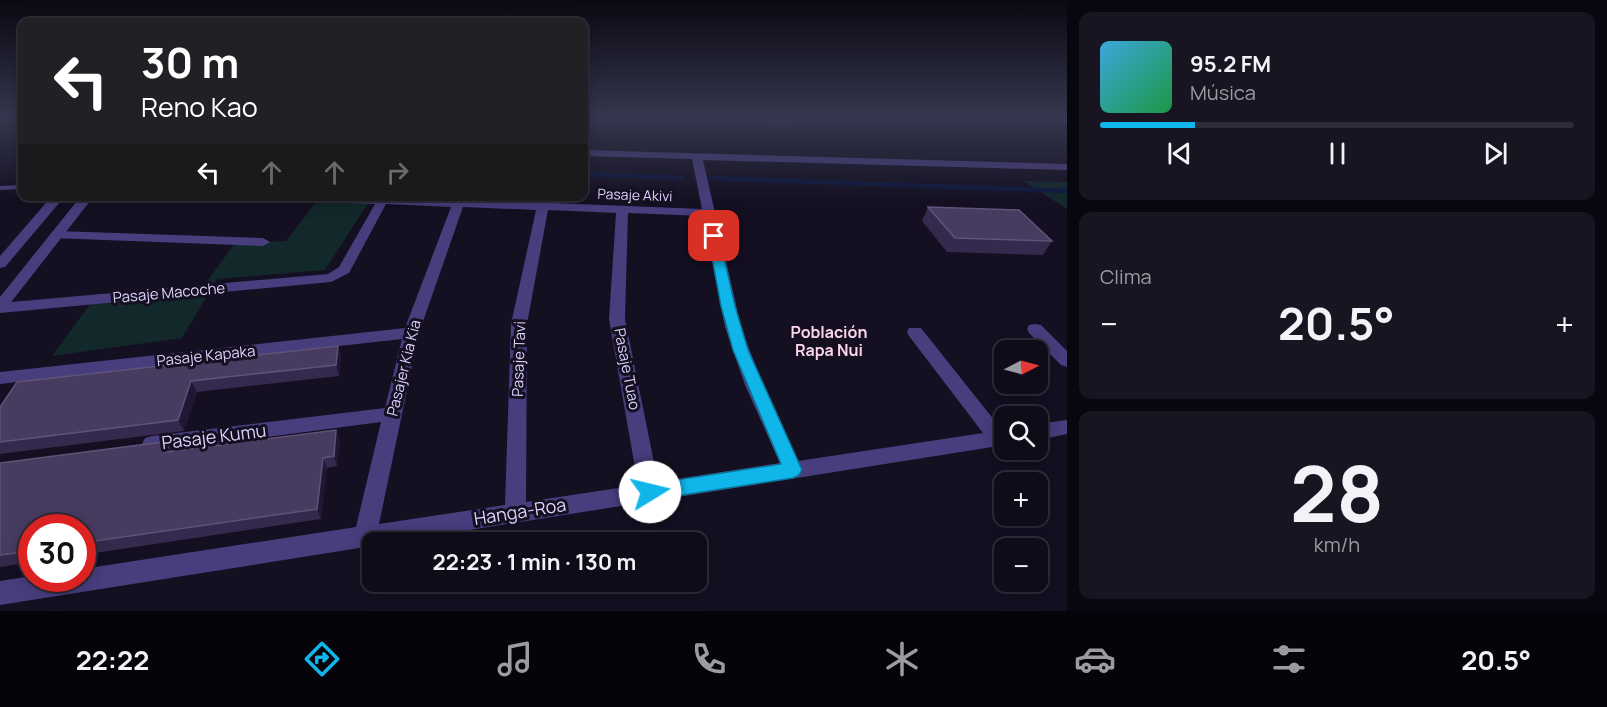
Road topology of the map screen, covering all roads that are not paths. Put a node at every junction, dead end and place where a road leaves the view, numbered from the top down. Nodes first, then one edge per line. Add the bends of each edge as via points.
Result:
1 (588, 153) edge
2 (697, 156) junction
3 (1067, 166) edge
4 (0, 188) edge
5 (18, 188) edge
6 (55, 201) edge
7 (84, 201) edge
8 (382, 201) joint
9 (458, 204) junction
10 (543, 207) junction
11 (621, 210) junction
12 (709, 213) junction
13 (57, 235) junction
14 (263, 242) dead end
15 (0, 264) edge
16 (5, 295) edge
17 (0, 308) edge
18 (1035, 329) dead end
19 (915, 332) dead end
20 (411, 333) junction
21 (1067, 361) edge
22 (0, 378) edge
23 (391, 414) junction
24 (1067, 427) edge
25 (994, 428) edge
26 (1048, 430) edge
27 (994, 438) edge
28 (130, 447) edge
29 (793, 470) junction
30 (650, 492) junction
31 (515, 513) junction
32 (366, 532) edge
33 (391, 532) edge
34 (362, 536) edge
35 (0, 593) edge

1 - 2 street
2 - 3 street
2 - 12 street
4 - 5 lane
6 - 15 street
7 - 13 street
8 - 9 street, Pasaje Akivi
8 - 17 street, Pasaje Macoche via 337,276
9 - 10 street, Pasaje Akivi
9 - 20 street, Pasajer Kia Kia
10 - 11 street, Pasaje Akivi
10 - 31 street, Pasaje Tavi via 519,324
11 - 12 street, Pasaje Akivi
11 - 30 street, Pasaje Tuao via 617,319
12 - 29 street via 741,350
13 - 14 street
13 - 16 street
16 - 17 street
18 - 21 street
19 - 25 street
20 - 22 street, Pasaje Kapaka
20 - 23 street, Pasajer Kia Kia
23 - 28 street, Pasaje Kumu
23 - 32 street, Pasajer Kia Kia
24 - 26 street
27 - 29 street, Hanga-Roa
29 - 30 street, Hanga-Roa
30 - 31 street, Hanga-Roa
31 - 33 street, Hanga-Roa
34 - 35 street, Hanga-Roa

